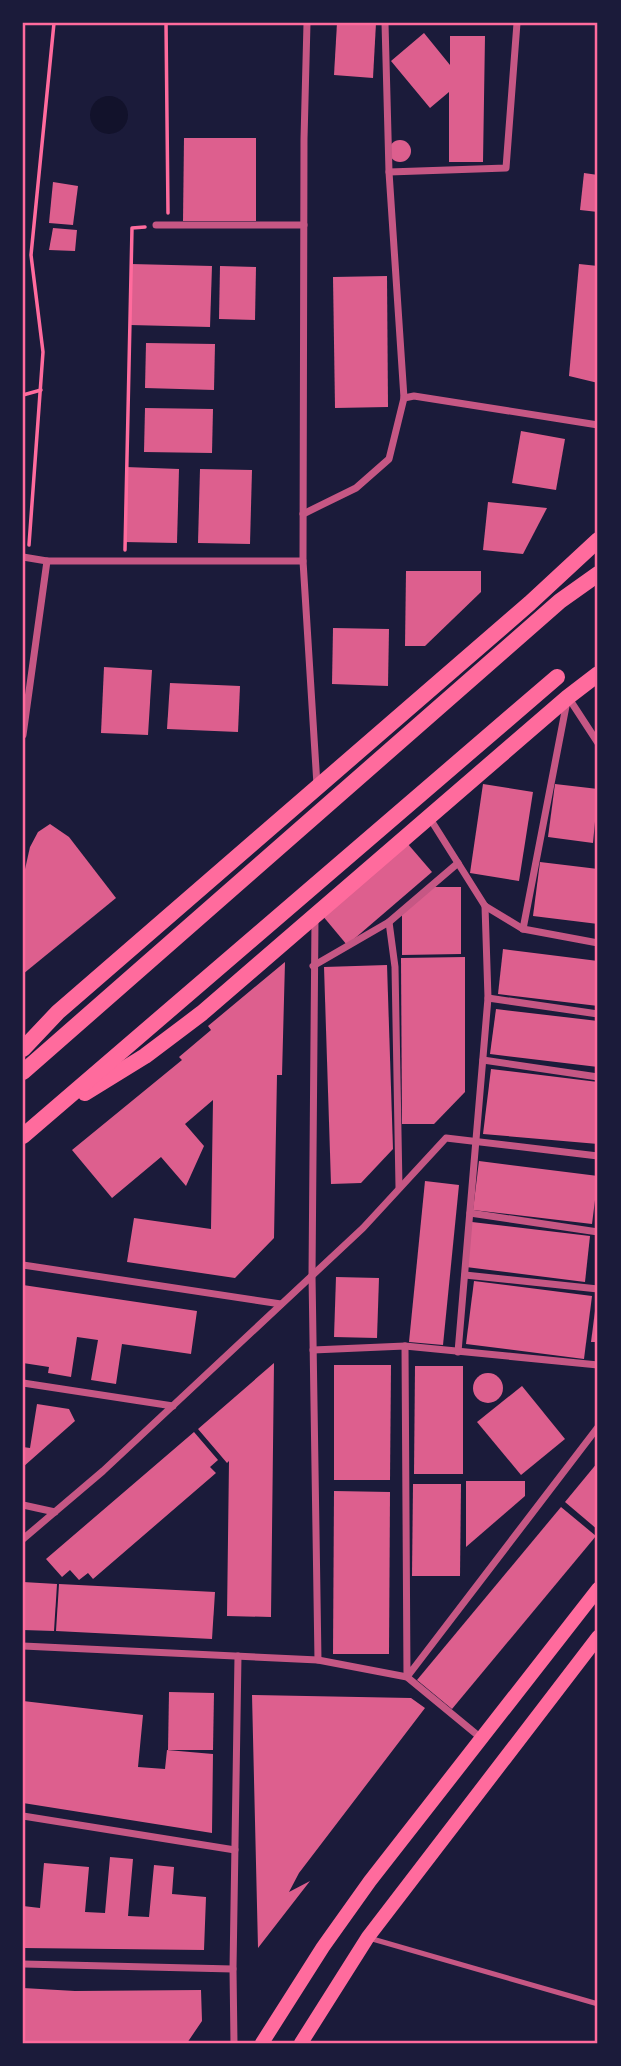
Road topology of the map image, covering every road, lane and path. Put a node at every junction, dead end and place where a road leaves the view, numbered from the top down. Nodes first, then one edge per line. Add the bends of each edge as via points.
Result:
1 (54, 23) edge
2 (166, 23) edge
3 (307, 23) edge
4 (385, 23) edge
5 (517, 23) edge
6 (389, 172) junction
7 (156, 225) dead end
8 (168, 225) junction
9 (304, 225) junction
10 (41, 390) junction
11 (23, 395) edge
12 (404, 398) junction
13 (598, 425) edge
14 (303, 514) junction
15 (598, 533) edge
16 (598, 540) edge
17 (582, 555) junction
18 (25, 557) edge
19 (47, 561) junction
20 (125, 561) junction
21 (303, 561) junction
22 (598, 574) edge
23 (598, 674) edge
24 (556, 677) dead end
25 (568, 697) junction
26 (23, 735) edge
27 (598, 743) edge
28 (317, 788) junction
29 (429, 817) junction
30 (458, 863) junction
31 (485, 906) junction
32 (315, 915) junction
33 (389, 922) junction
34 (523, 929) junction
35 (598, 943) edge
36 (313, 966) junction
37 (488, 998) junction
38 (598, 1014) edge
39 (30, 1032) edge
40 (23, 1049) edge
41 (483, 1060) junction
42 (23, 1072) edge
43 (598, 1077) edge
44 (52, 1112) junction
45 (23, 1136) edge
46 (476, 1142) junction
47 (598, 1156) edge
48 (399, 1187) junction
49 (470, 1213) junction
50 (598, 1232) edge
51 (23, 1265) edge
52 (312, 1275) junction
53 (465, 1275) junction
54 (598, 1289) edge
55 (282, 1304) junction
56 (405, 1346) junction
57 (313, 1350) junction
58 (458, 1352) junction
59 (598, 1365) edge
60 (23, 1383) edge
61 (173, 1406) junction
62 (598, 1427) edge
63 (23, 1505) edge
64 (55, 1512) junction
65 (23, 1539) edge
66 (598, 1589) edge
67 (598, 1637) edge
68 (23, 1646) edge
69 (238, 1656) junction
70 (318, 1660) junction
71 (407, 1677) junction
72 (481, 1738) junction
73 (23, 1816) edge
74 (235, 1850) junction
75 (369, 1937) junction
76 (23, 1964) edge
77 (233, 1969) junction
78 (598, 2004) edge
79 (234, 2043) edge
80 (262, 2043) edge
81 (300, 2043) edge

1 - 10 path via 31,255 43,352
2 - 8 path
3 - 9 street
4 - 6 street
5 - 6 street via 506,168
6 - 12 street
7 - 8 street
8 - 9 street
8 - 20 path via 132,228
9 - 14 street
10 - 11 path
10 - 18 path
12 - 13 street
12 - 14 street via 389,459 356,488
14 - 21 street
15 - 17 main road
16 - 17 main road
17 - 28 main road
18 - 19 street
19 - 20 street
19 - 26 street
20 - 21 street
21 - 28 street
22 - 42 main road via 560,601
23 - 25 main road
24 - 44 main road
25 - 27 street
25 - 29 main road
25 - 34 street
28 - 39 main road
29 - 30 street
29 - 32 main road
30 - 31 street
30 - 33 street
31 - 34 street
31 - 37 street
32 - 36 street
32 - 44 main road via 176,1034
33 - 36 street
33 - 48 street via 395,967
34 - 35 street
36 - 52 street
37 - 38 street
37 - 41 street
39 - 40 main road
41 - 43 street
41 - 46 street
44 - 45 main road
46 - 47 street
46 - 48 street via 446,1138
46 - 49 street
48 - 52 street
49 - 50 street
49 - 53 street
51 - 55 street
52 - 55 street
52 - 57 street
53 - 54 street
53 - 58 street
55 - 61 street
56 - 57 street
56 - 58 street
56 - 71 street
57 - 70 street
58 - 59 street
60 - 61 street
61 - 64 street
62 - 71 street
63 - 64 street
64 - 65 street
66 - 72 main road
67 - 75 main road
68 - 69 street
69 - 70 street
69 - 74 street
70 - 71 street
71 - 72 street
72 - 80 main road via 370,1881
73 - 74 street
74 - 77 street
75 - 78 lane
75 - 81 main road
76 - 77 street
77 - 79 street

